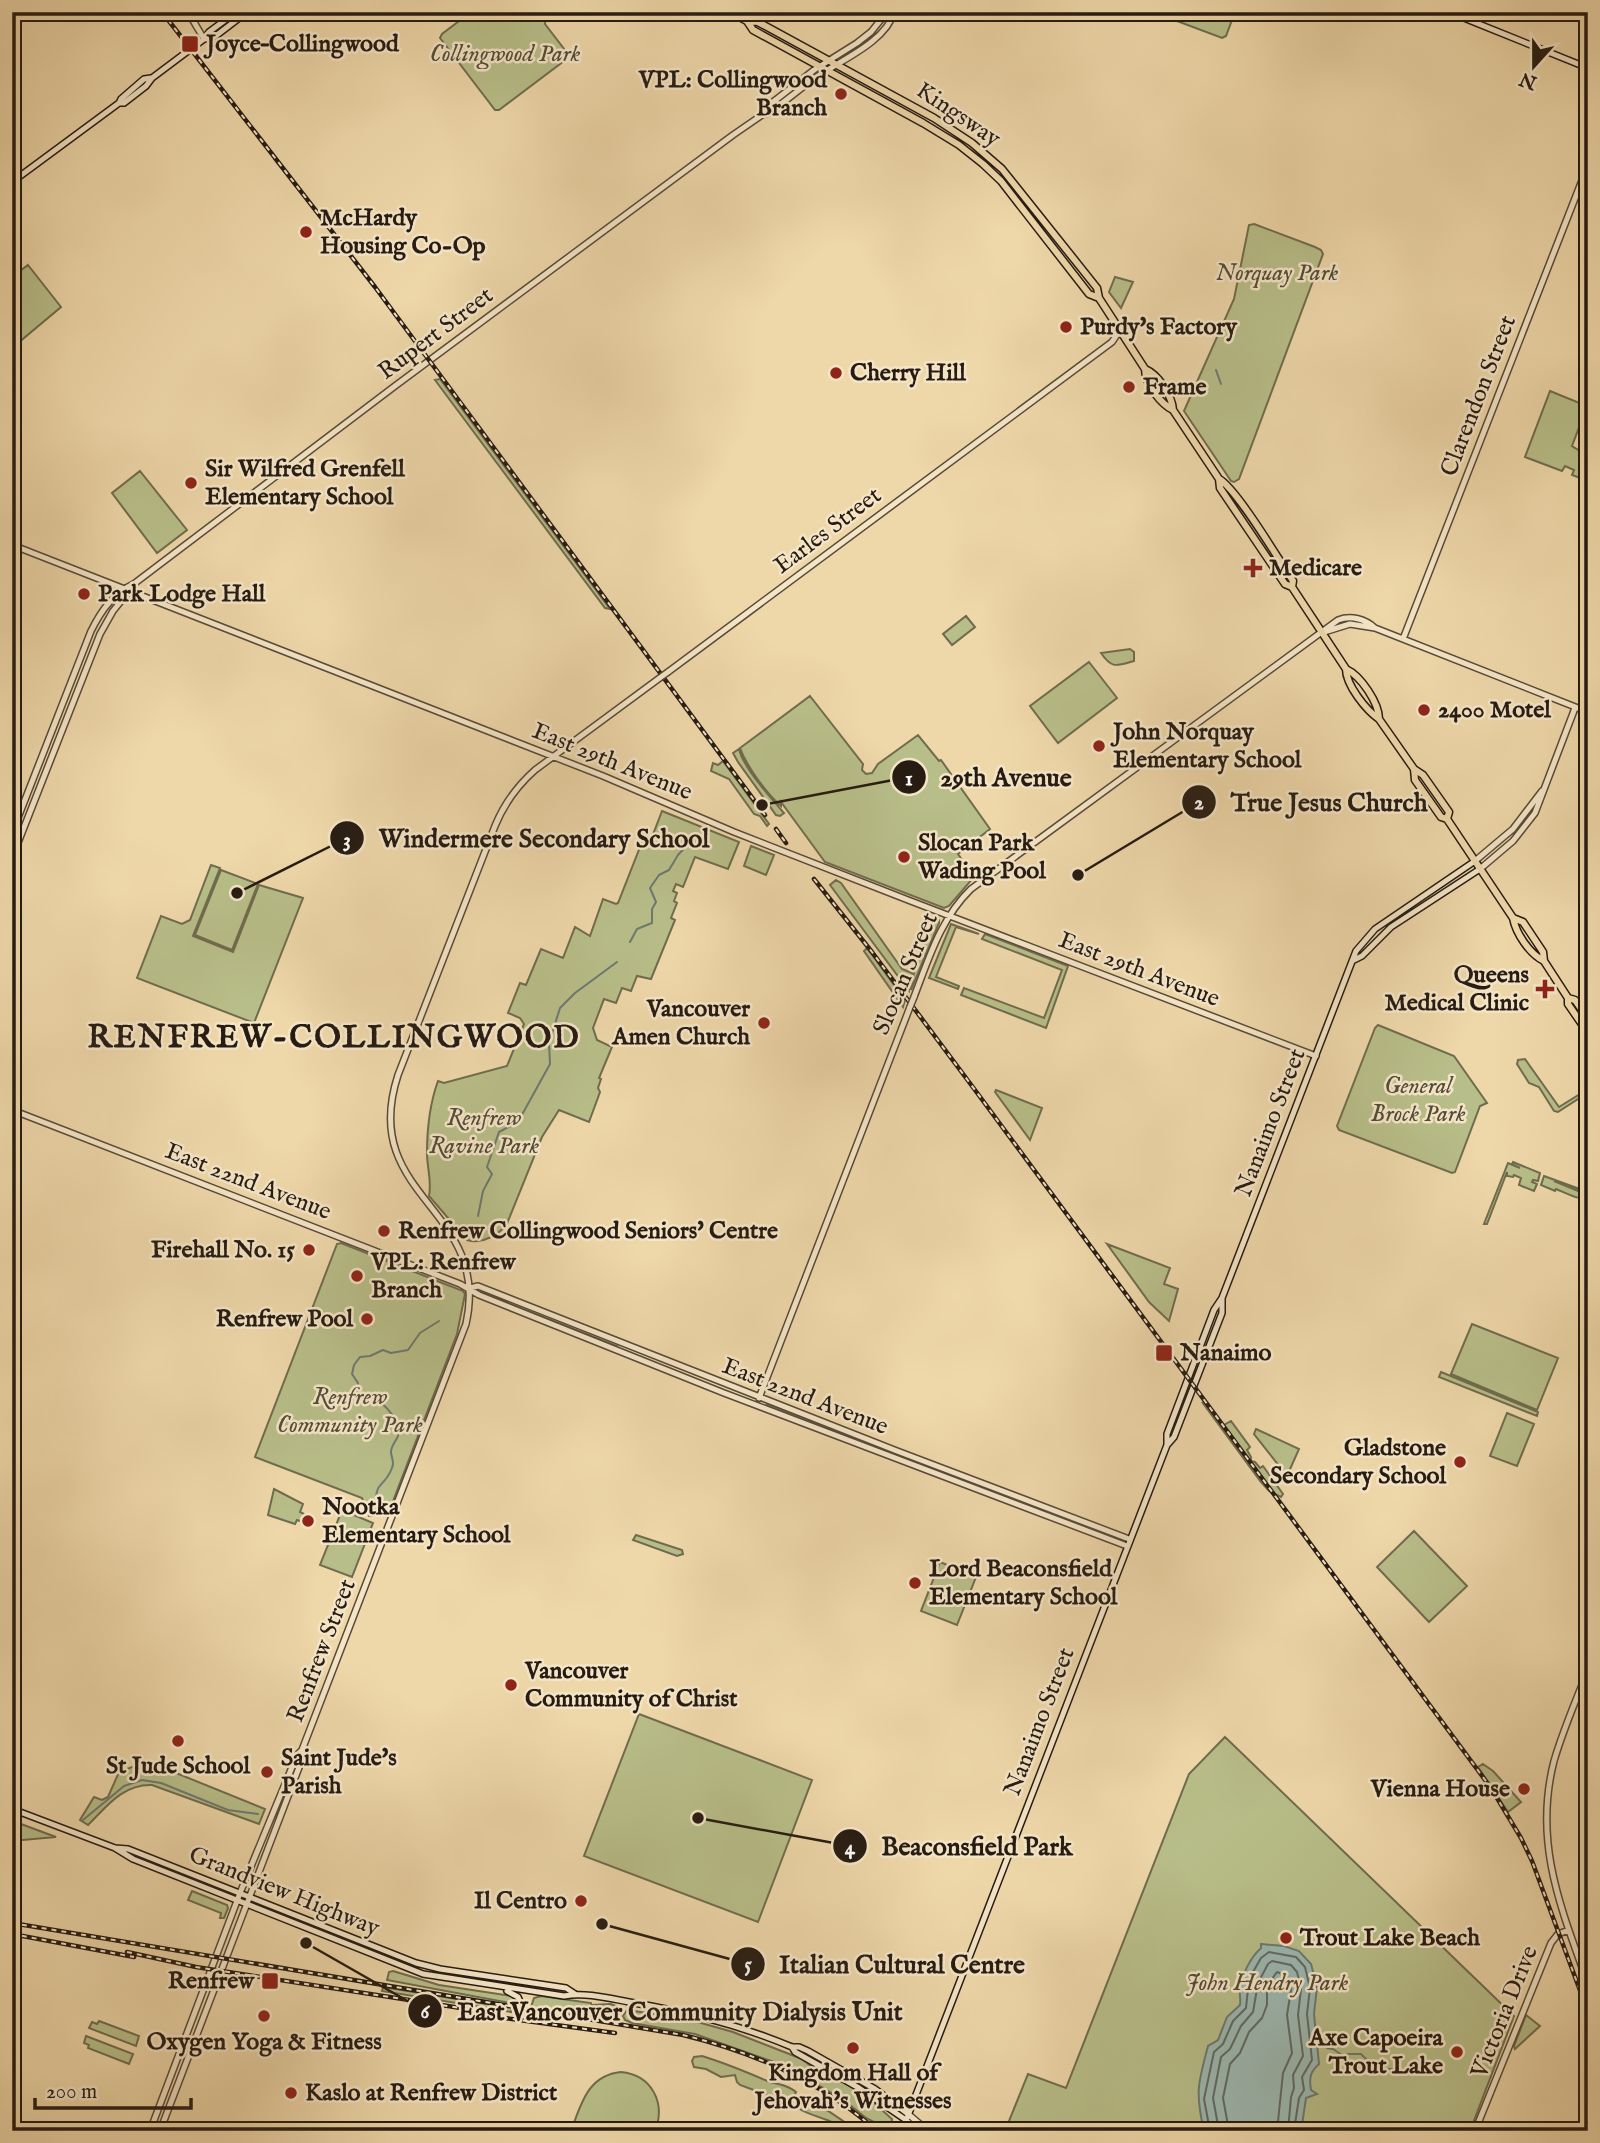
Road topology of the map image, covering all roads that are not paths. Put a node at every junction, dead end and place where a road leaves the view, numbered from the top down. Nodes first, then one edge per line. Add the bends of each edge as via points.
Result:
1 (188, 12) edge
2 (236, 12) edge
3 (247, 12) edge
4 (730, 12) edge
5 (887, 12) edge
6 (894, 12) edge
7 (1449, 12) edge
8 (747, 21) junction
9 (204, 40) junction
10 (830, 60) junction
11 (837, 64) junction
12 (820, 66) junction
13 (1588, 68) edge
14 (827, 70) junction
15 (762, 115) junction
16 (1587, 163) edge
17 (12, 182) edge
18 (1099, 298) junction
19 (1120, 330) junction
20 (12, 545) edge
21 (125, 590) junction
22 (1375, 628) junction
23 (1321, 633) junction
24 (1403, 639) junction
25 (1576, 708) junction
26 (1588, 712) edge
27 (553, 757) junction
28 (1542, 791) junction
29 (12, 833) edge
30 (12, 858) edge
31 (1475, 861) junction
32 (1480, 869) junction
33 (948, 915) junction
34 (1354, 960) junction
35 (1568, 998) junction
36 (1588, 1018) edge
37 (1588, 1033) edge
38 (1316, 1056) junction
39 (12, 1110) edge
40 (470, 1288) junction
41 (758, 1401) junction
42 (1129, 1539) junction
43 (1127, 1546) junction
44 (1588, 1670) edge
45 (302, 1750) junction
46 (12, 1809) edge
47 (115, 1848) junction
48 (240, 1893) junction
49 (249, 1897) junction
50 (237, 1901) junction
51 (246, 1905) junction
52 (1569, 1930) junction
53 (1588, 1984) edge
54 (490, 1986) junction
55 (575, 1994) junction
56 (522, 2006) dead end
57 (907, 2117) junction
58 (902, 2130) edge
59 (150, 2131) edge
60 (160, 2131) edge
61 (918, 2131) edge
62 (928, 2131) edge
63 (1475, 2131) edge

1 - 9 street
2 - 9 street
3 - 9 street
4 - 8 main road, Kingsway
5 - 10 street, Rupert Street via 871,32
6 - 11 street, Rupert Street via 878,35
7 - 13 street
8 - 10 main road, Kingsway via 758,22
8 - 12 main road, Kingsway via 753,30
9 - 17 street via 152,78 144,79 119,103
10 - 11 main road, Kingsway
10 - 12 street, Rupert Street
11 - 14 street, Rupert Street
11 - 18 main road, Kingsway via 954,131 989,157 1097,288
12 - 14 main road, Kingsway
12 - 15 street, Rupert Street
14 - 15 street, Rupert Street
14 - 18 main road, Kingsway via 960,145 983,164 1089,294
15 - 21 street, Rupert Street
16 - 24 street, Clarendon Street
18 - 19 main road, Kingsway
19 - 23 main road, Kingsway via 1145,369 1154,373 1219,479 1220,488
19 - 27 street, Earles Street, bridge via 1112,341
20 - 21 street, East 29th Avenue
21 - 27 street, East 29th Avenue
21 - 29 street, Rupert Street via 105,606 91,631
21 - 30 street via 100,634
22 - 23 street, Slocan Street via 1350,624
22 - 23 street, Slocan Street via 1348,617
22 - 24 street
23 - 31 main road, Kingsway via 1346,670 1355,673 1379,711 1379,719 1449,813 1447,820
23 - 33 street, Slocan Street via 979,883
24 - 25 street
25 - 26 street
25 - 28 street, Nanaimo Street
27 - 33 street, East 29th Avenue
27 - 40 street, Earles Street via 519,786 496,822 391,1101 390,1131 396,1156 459,1246
28 - 31 street, Nanaimo Street via 1513,829
28 - 32 street, Nanaimo Street via 1539,806 1522,831
31 - 32 main road, Kingsway
31 - 34 street, Nanaimo Street via 1375,929
32 - 34 street, Nanaimo Street via 1391,928
32 - 35 main road, Kingsway via 1513,918 1523,922 1543,951 1544,961
33 - 38 street, East 29th Avenue
33 - 41 street, Slocan Street, bridge
34 - 38 street, Nanaimo Street
35 - 36 main road, Kingsway via 1575,1000
35 - 37 main road, Kingsway
38 - 42 street, Nanaimo Street
39 - 40 street, East 22nd Avenue
40 - 41 street, East 22nd Avenue via 479,1296
40 - 45 street, Renfrew Street via 459,1346
41 - 42 street, East 22nd Avenue
41 - 43 street, East 22nd Avenue
42 - 43 street, Nanaimo Street
43 - 57 street, Nanaimo Street
44 - 52 street, Victoria Drive via 1560,1741 1548,1797 1548,1858
45 - 48 street, Renfrew Street
45 - 49 street, Renfrew Street
46 - 47 street, Grandview Highway
47 - 48 street, Grandview Highway
47 - 50 street, Grandview Highway
48 - 49 street, Grandview Highway
48 - 50 street, Renfrew Street
49 - 51 street, Renfrew Street
49 - 55 street, Grandview Highway via 416,1963 566,1988
50 - 51 street, Grandview Highway
50 - 59 street, Renfrew Street
51 - 54 street, Grandview Highway via 423,1974
51 - 60 street, Renfrew Street
52 - 53 street
52 - 63 street, Victoria Drive via 1551,1943
54 - 55 street, Grandview Highway
54 - 56 street via 515,1994
55 - 57 street via 702,2015 758,2033 792,2047
57 - 58 street, Nanaimo Street
57 - 61 street
57 - 62 street

